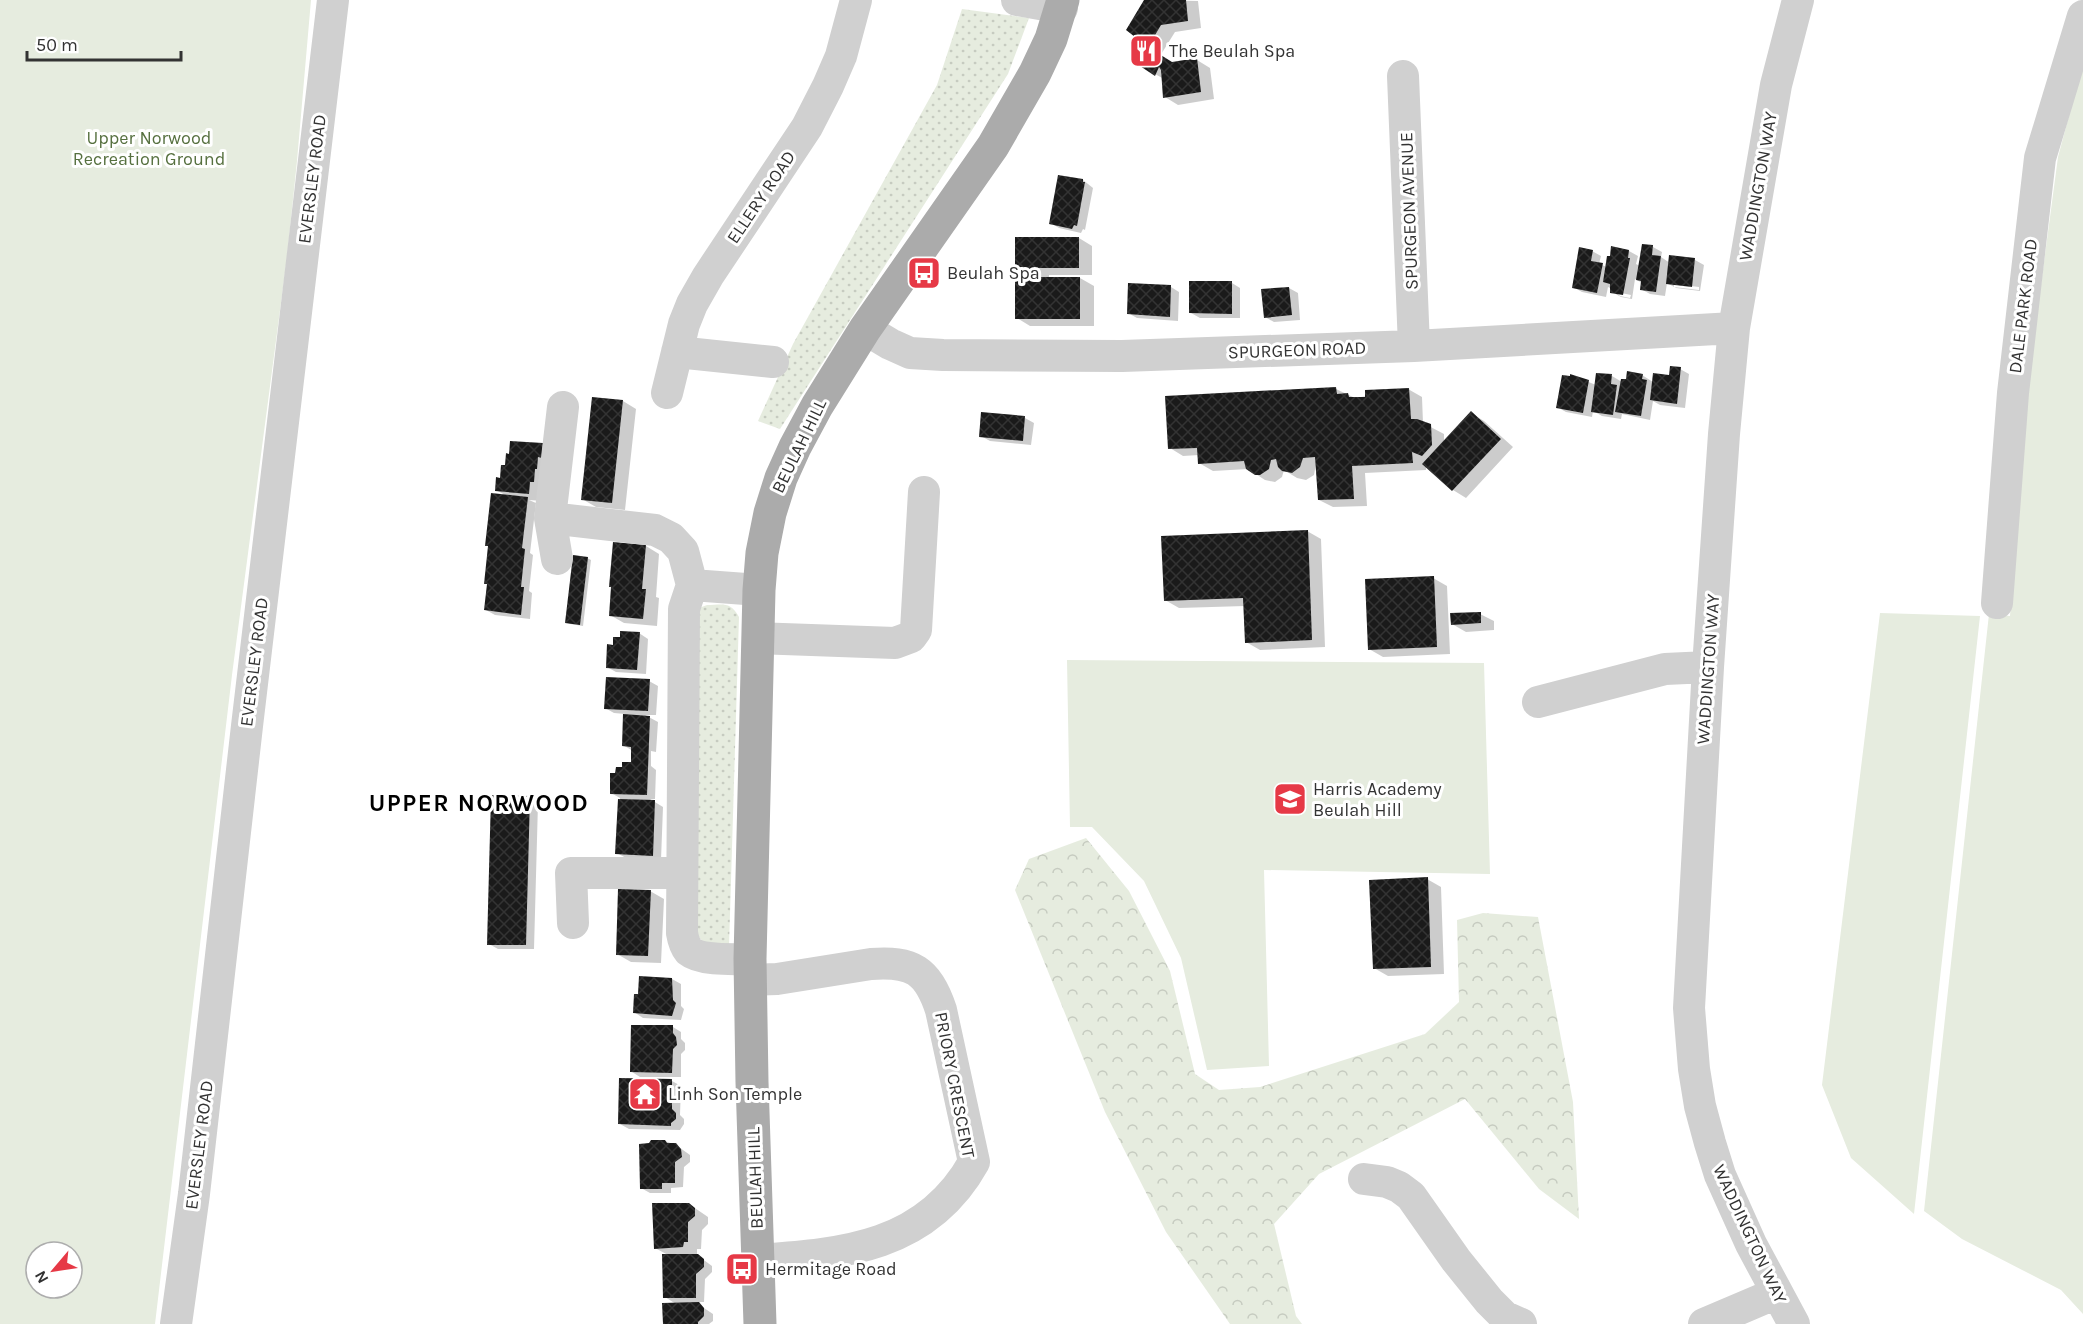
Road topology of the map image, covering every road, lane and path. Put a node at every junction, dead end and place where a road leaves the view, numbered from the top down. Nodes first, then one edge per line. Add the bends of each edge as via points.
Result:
1 (333, 0) edge
2 (856, 0) edge
3 (1017, 0) edge
4 (1798, 0) edge
5 (1062, 4) edge
6 (2083, 16) edge
7 (1403, 76) dead end
8 (1734, 328) junction
9 (865, 329) junction
10 (1414, 346) junction
11 (677, 352) junction
12 (773, 362) dead end
13 (667, 393) dead end
14 (563, 407) dead end
15 (924, 492) dead end
16 (550, 518) junction
17 (557, 559) dead end
18 (692, 585) junction
19 (759, 590) junction
20 (1997, 603) dead end
21 (758, 638) junction
22 (1707, 668) junction
23 (1538, 702) dead end
24 (682, 873) junction
25 (573, 923) dead end
26 (750, 970) junction
27 (1364, 1179) dead end
28 (757, 1260) junction
29 (1778, 1293) junction
30 (176, 1324) edge
31 (760, 1324) edge
32 (1521, 1324) edge
33 (1704, 1324) edge
34 (1794, 1324) edge

1 - 30 street, EVERSLEY ROAD
2 - 11 street, ELLERY ROAD via 842,56 828,86 785,162 699,291
3 - 5 street
4 - 8 street, WADDINGTON WAY via 1776,85
5 - 9 main road, BEULAH HILL via 1052,39 993,146
6 - 20 street, DALE PARK ROAD via 2040,158 2013,393
7 - 10 street, SPURGEON AVENUE
8 - 10 street, SPURGEON ROAD
8 - 22 street, WADDINGTON WAY
9 - 10 street, SPURGEON ROAD via 910,353 943,355 1122,356
9 - 19 main road, BEULAH HILL via 817,406 781,478 764,543
11 - 12 street
11 - 13 street, ELLERY ROAD
14 - 16 street
15 - 21 street via 916,621 911,637 896,643
16 - 17 street
16 - 18 street via 655,530 671,538 683,551
18 - 19 street
18 - 24 street via 684,609
19 - 21 main road, BEULAH HILL
21 - 26 main road, BEULAH HILL
22 - 23 street via 1665,669
22 - 29 street, WADDINGTON WAY via 1689,1008 1694,1069 1720,1175
24 - 25 street via 571,873
24 - 26 street via 684,943 690,951
26 - 28 main road, BEULAH HILL
26 - 28 street, PRIORY CRESCENT via 777,979 871,963 916,968 936,993 974,1162 962,1182 928,1217 890,1238 837,1253
27 - 32 street via 1387,1182 1411,1196 1474,1284 1505,1317
28 - 31 main road, BEULAH HILL
29 - 33 street
29 - 34 street, WADDINGTON WAY

